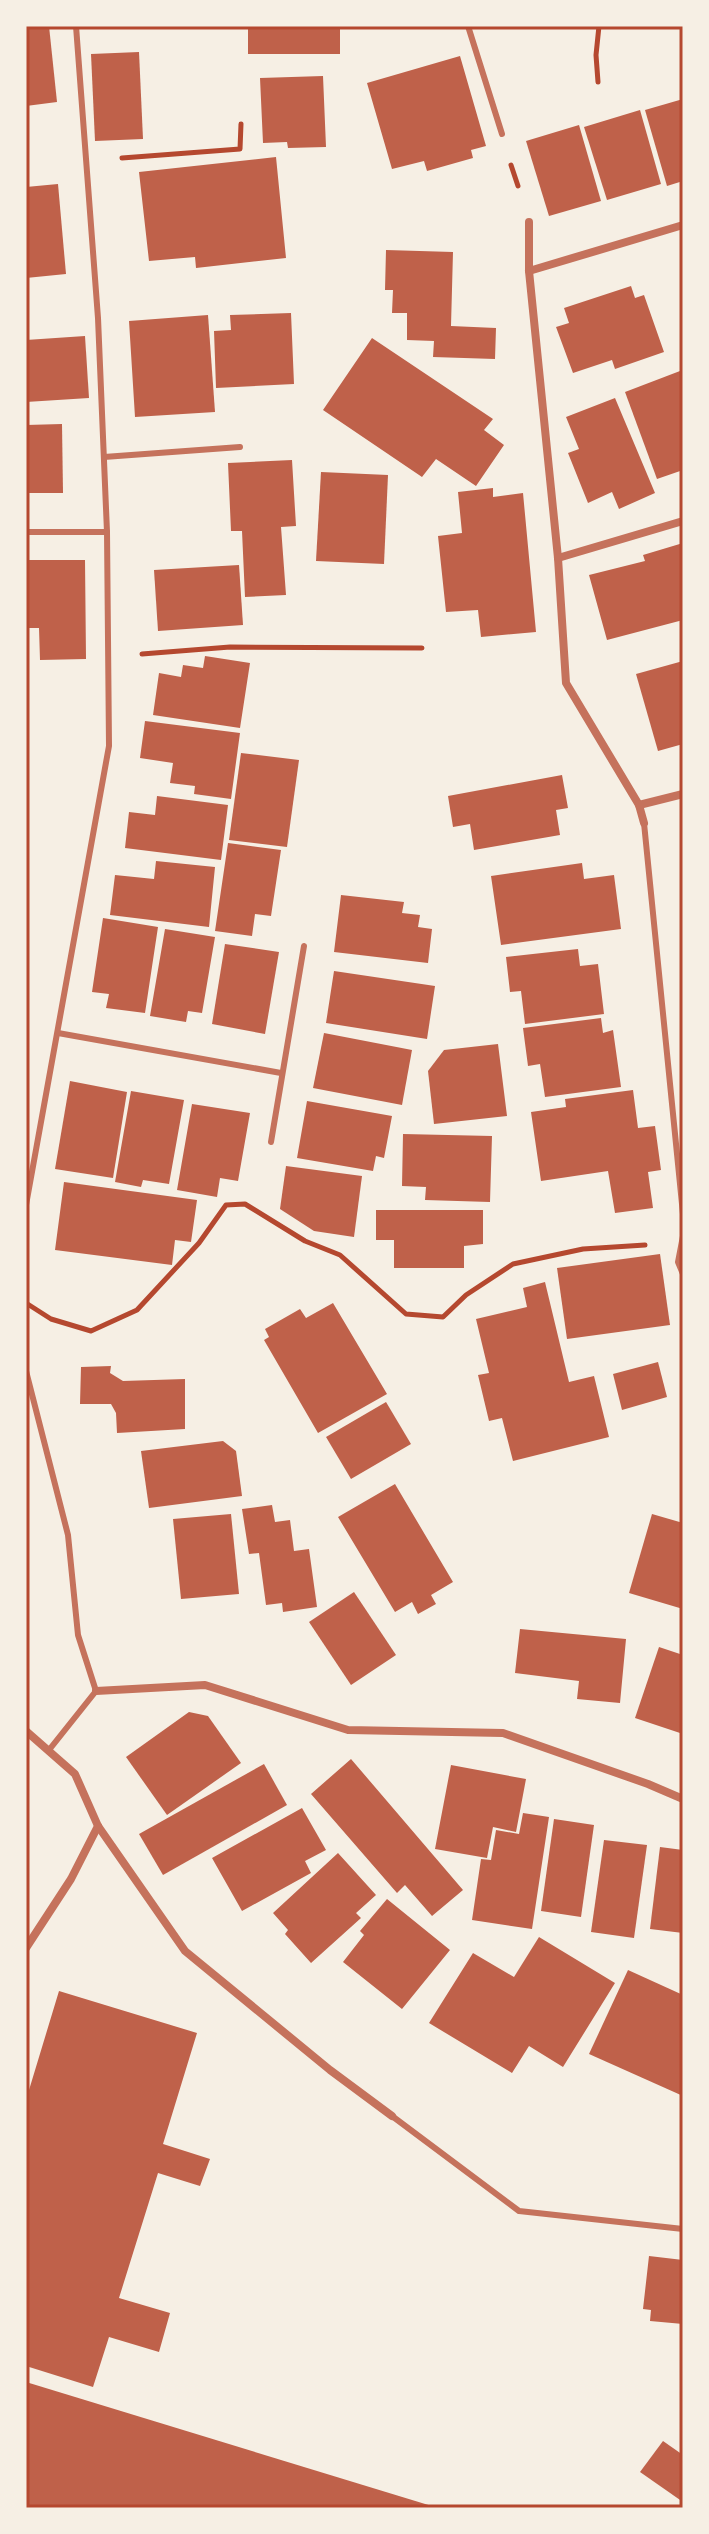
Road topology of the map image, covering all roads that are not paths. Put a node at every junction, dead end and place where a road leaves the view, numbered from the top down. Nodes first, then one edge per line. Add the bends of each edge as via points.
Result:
1 (76, 26) edge
2 (468, 26) edge
3 (502, 134) road end
4 (529, 222) road end
5 (683, 225) edge
6 (529, 271) junction
7 (240, 447) dead end
8 (104, 457) junction
9 (683, 521) edge
10 (26, 532) edge
11 (107, 532) junction
12 (558, 558) junction
13 (683, 794) edge
14 (639, 805) junction
15 (644, 823) joint
16 (304, 946) dead end
17 (58, 1033) junction
18 (281, 1073) junction
19 (271, 1142) dead end
20 (26, 1205) edge
21 (683, 1214) edge
22 (682, 1240) edge
23 (683, 1274) edge
24 (26, 1371) edge
25 (96, 1691) junction
26 (26, 1731) edge
27 (49, 1750) junction
28 (683, 1799) edge
29 (98, 1826) junction
30 (26, 1948) edge
31 (392, 2116) joint
32 (683, 2229) edge

1 - 8 lane
2 - 3 lane
4 - 6 street
5 - 6 street
6 - 12 street
7 - 8 lane
8 - 11 lane
9 - 12 street
10 - 11 lane
11 - 17 lane via 109,746
12 - 14 street via 566,683
13 - 14 street
14 - 15 street
15 - 21 lane
16 - 18 lane
17 - 18 lane
17 - 20 lane
18 - 19 lane
22 - 23 lane via 678,1262
24 - 25 lane via 68,1535 78,1635
25 - 27 lane
25 - 28 street via 205,1685 348,1730 503,1733
26 - 27 street
27 - 29 street via 75,1774
29 - 30 street
29 - 31 street via 185,1951
31 - 32 lane via 519,2211

